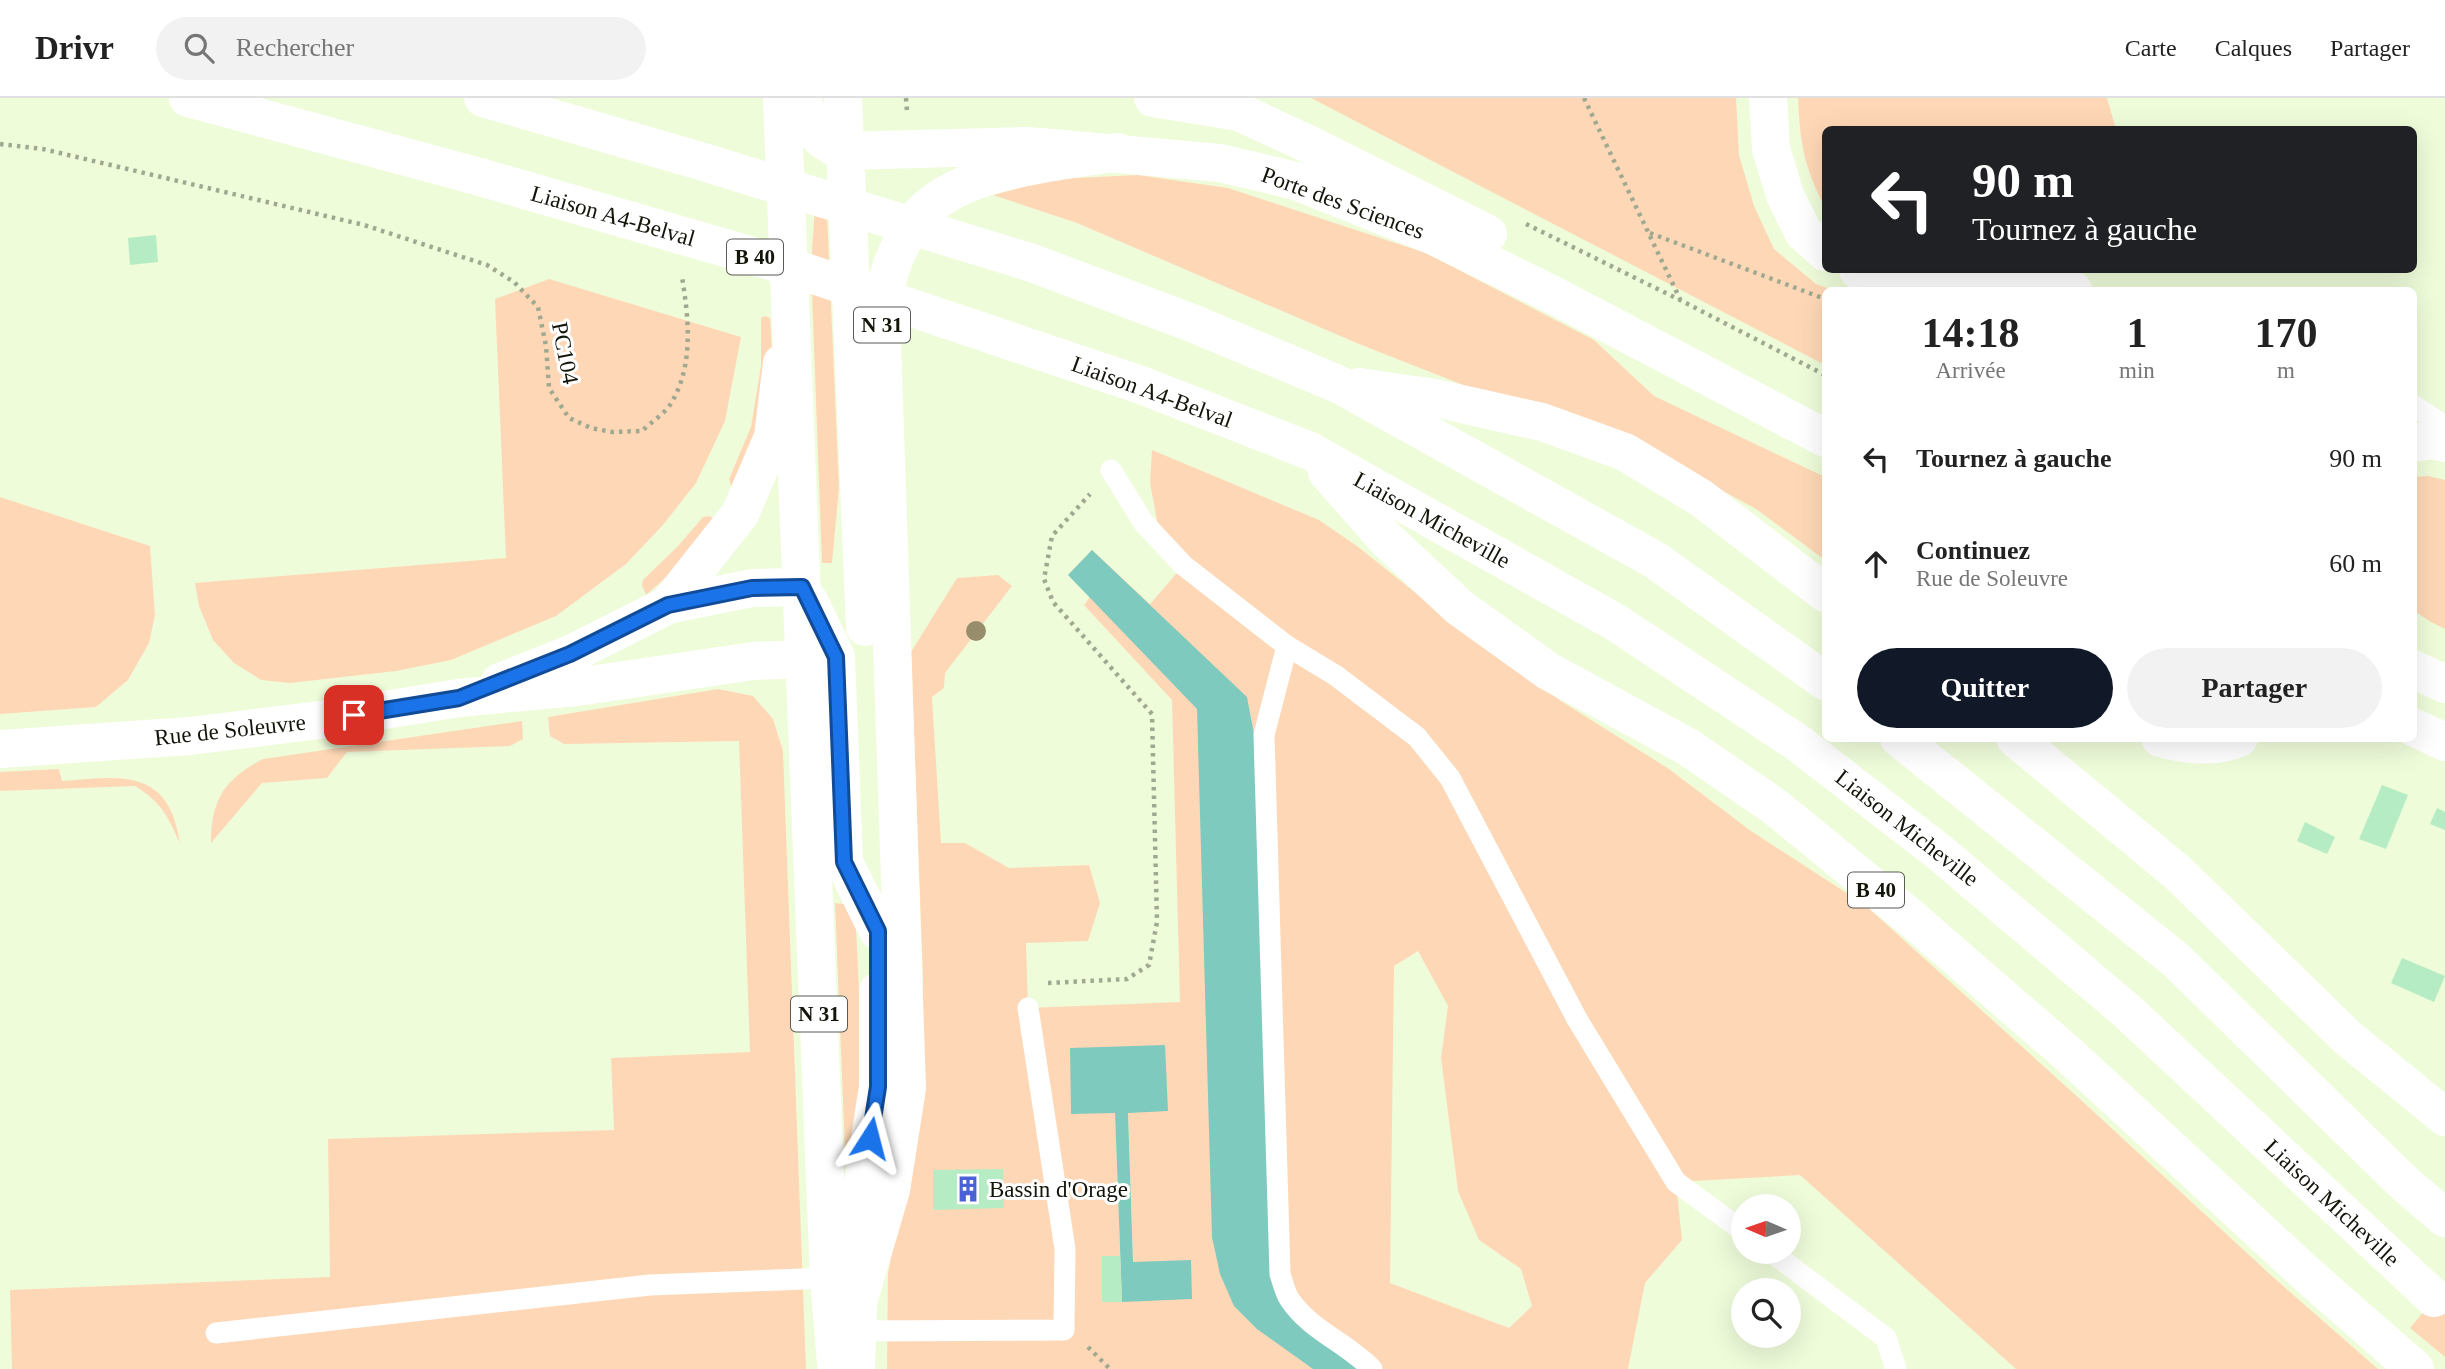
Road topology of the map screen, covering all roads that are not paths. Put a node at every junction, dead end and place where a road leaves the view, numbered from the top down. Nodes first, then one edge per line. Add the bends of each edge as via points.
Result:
1 (188, 98) edge
2 (483, 98) edge
3 (782, 98) edge
4 (802, 98) edge
5 (843, 98) edge
6 (1153, 98) edge
7 (1768, 98) edge
8 (1222, 104) edge
9 (845, 151) junction
10 (1118, 152) junction
11 (1822, 249) edge
12 (1871, 273) edge
13 (2046, 287) edge
14 (790, 295) junction
15 (1340, 384) junction
16 (1822, 406) edge
17 (2417, 408) edge
18 (2445, 426) edge
19 (1822, 436) edge
20 (2417, 442) edge
21 (2445, 443) edge
22 (1310, 452) junction
23 (1111, 470) road end
24 (802, 587) junction
25 (1822, 591) edge
26 (668, 605) junction
27 (1287, 646) junction
28 (850, 657) junction
29 (2417, 671) edge
30 (1822, 679) edge
31 (2445, 684) edge
32 (459, 698) junction
33 (2417, 729) edge
34 (1904, 742) edge
35 (2020, 742) edge
36 (2181, 742) edge
37 (2231, 742) edge
38 (2445, 742) edge
39 (0, 749) edge
40 (1028, 1008) road end
41 (2445, 1117) edge
42 (2445, 1218) edge
43 (1731, 1222) edge
44 (1787, 1264) edge
45 (2434, 1298) dead end
46 (849, 1303) junction
47 (216, 1333) dead end
48 (836, 1369) edge
49 (856, 1369) edge
50 (1372, 1369) edge
51 (1896, 1369) edge
52 (2415, 1369) edge

1 - 22 main road, Liaison A4-Belval / B 40 via 787,266 1140,385
2 - 15 main road via 1032,263
3 - 14 main road, N 31
4 - 9 main road via 818,135 826,144
5 - 9 main road, N 31
6 - 8 main road, Porte des Sciences
7 - 11 main road via 1771,149 1785,195 1803,232
8 - 16 main road, Porte des Sciences via 1418,198
9 - 10 main road, Porte des Sciences via 1029,146
9 - 28 main road, N 31
10 - 19 main road, Porte des Sciences via 1220,163 1296,181 1434,236
10 - 28 main road, N 31 via 1017,169 959,187 925,210 905,237 892,265 881,312
12 - 13 main road via 1909,282
14 - 24 main road, N 31
14 - 26 main road via 773,438 740,514
15 - 25 main road via 1436,398 1542,422 1625,452 1701,498
15 - 30 main road via 1655,560
17 - 18 lane
20 - 21 main road
22 - 45 main road, Liaison Micheville / B 40 via 1615,622 1798,743 1939,852 2127,1011
22 - 52 main road, B 40 via 1385,538 1459,607 1548,670 1699,754 1774,806 1910,918 2068,1054
23 - 27 lane via 1143,522 1183,565
24 - 26 main road via 752,588
24 - 28 main road, N 31
26 - 32 main road via 570,654
27 - 43 lane via 1335,675 1417,737 1450,778 1577,1019 1676,1182
27 - 50 lane via 1264,735 1280,1274 1289,1298 1305,1318
28 - 32 main road via 753,661 577,687
28 - 46 main road, N 31
28 - 46 main road, N 31 via 844,862 878,931 878,1087
28 - 46 main road, N 31 via 907,1088 891,1190
29 - 31 main road
32 - 39 main road, Rue de Soleuvre via 190,736
33 - 38 main road
34 - 42 main road via 2176,960
35 - 41 main road via 2177,872 2348,1038
36 - 37 main road
40 - 46 lane via 1065,1249 1064,1330
44 - 51 lane via 1886,1338
46 - 47 lane via 650,1285
46 - 48 main road, N 31
46 - 49 main road, N 31

